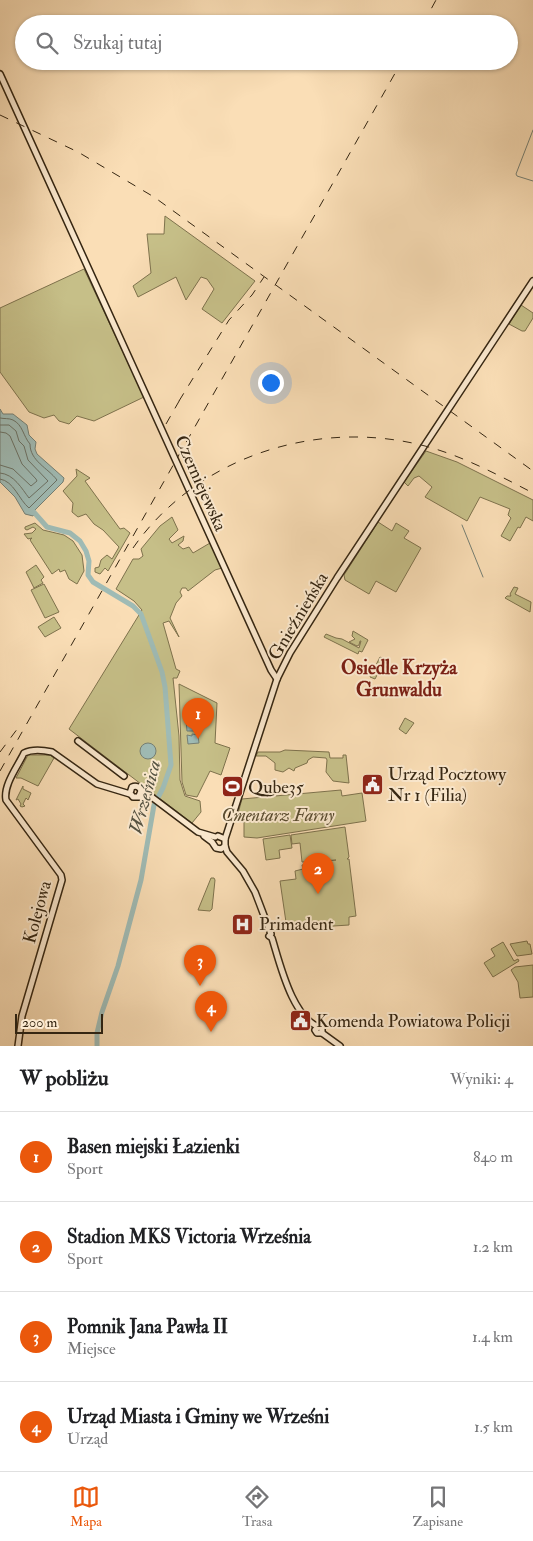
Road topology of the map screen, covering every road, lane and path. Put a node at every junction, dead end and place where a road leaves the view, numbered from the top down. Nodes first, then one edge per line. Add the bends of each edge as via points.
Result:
1 (0, 74) edge
2 (533, 281) edge
3 (277, 679) junction
4 (78, 742) dead end
5 (124, 776) dead end
6 (141, 790) junction
7 (130, 792) junction
8 (139, 796) junction
9 (153, 798) junction
10 (232, 818) junction
11 (215, 838) junction
12 (225, 839) junction
13 (223, 848) junction
14 (18, 1046) edge
15 (340, 1046) edge

1 - 3 street, Czerniejewska
2 - 3 street, Gnieźnieńska via 300,636
3 - 10 street, Gnieźnieńska
4 - 5 street
6 - 7 street via 136,786
6 - 8 street
6 - 9 street
7 - 8 street via 134,798
7 - 14 street, Kolejowa via 118,792 97,784 52,752 31,751 24,753 7,788 6,800 62,880 22,1016
8 - 9 street
9 - 11 street via 200,832
10 - 11 street, Gnieźnieńska
10 - 12 street, Gnieźnieńska
11 - 12 street
11 - 13 street via 215,847
12 - 13 street, Gnieźnieńska
13 - 15 street via 255,891 292,996 300,1010

